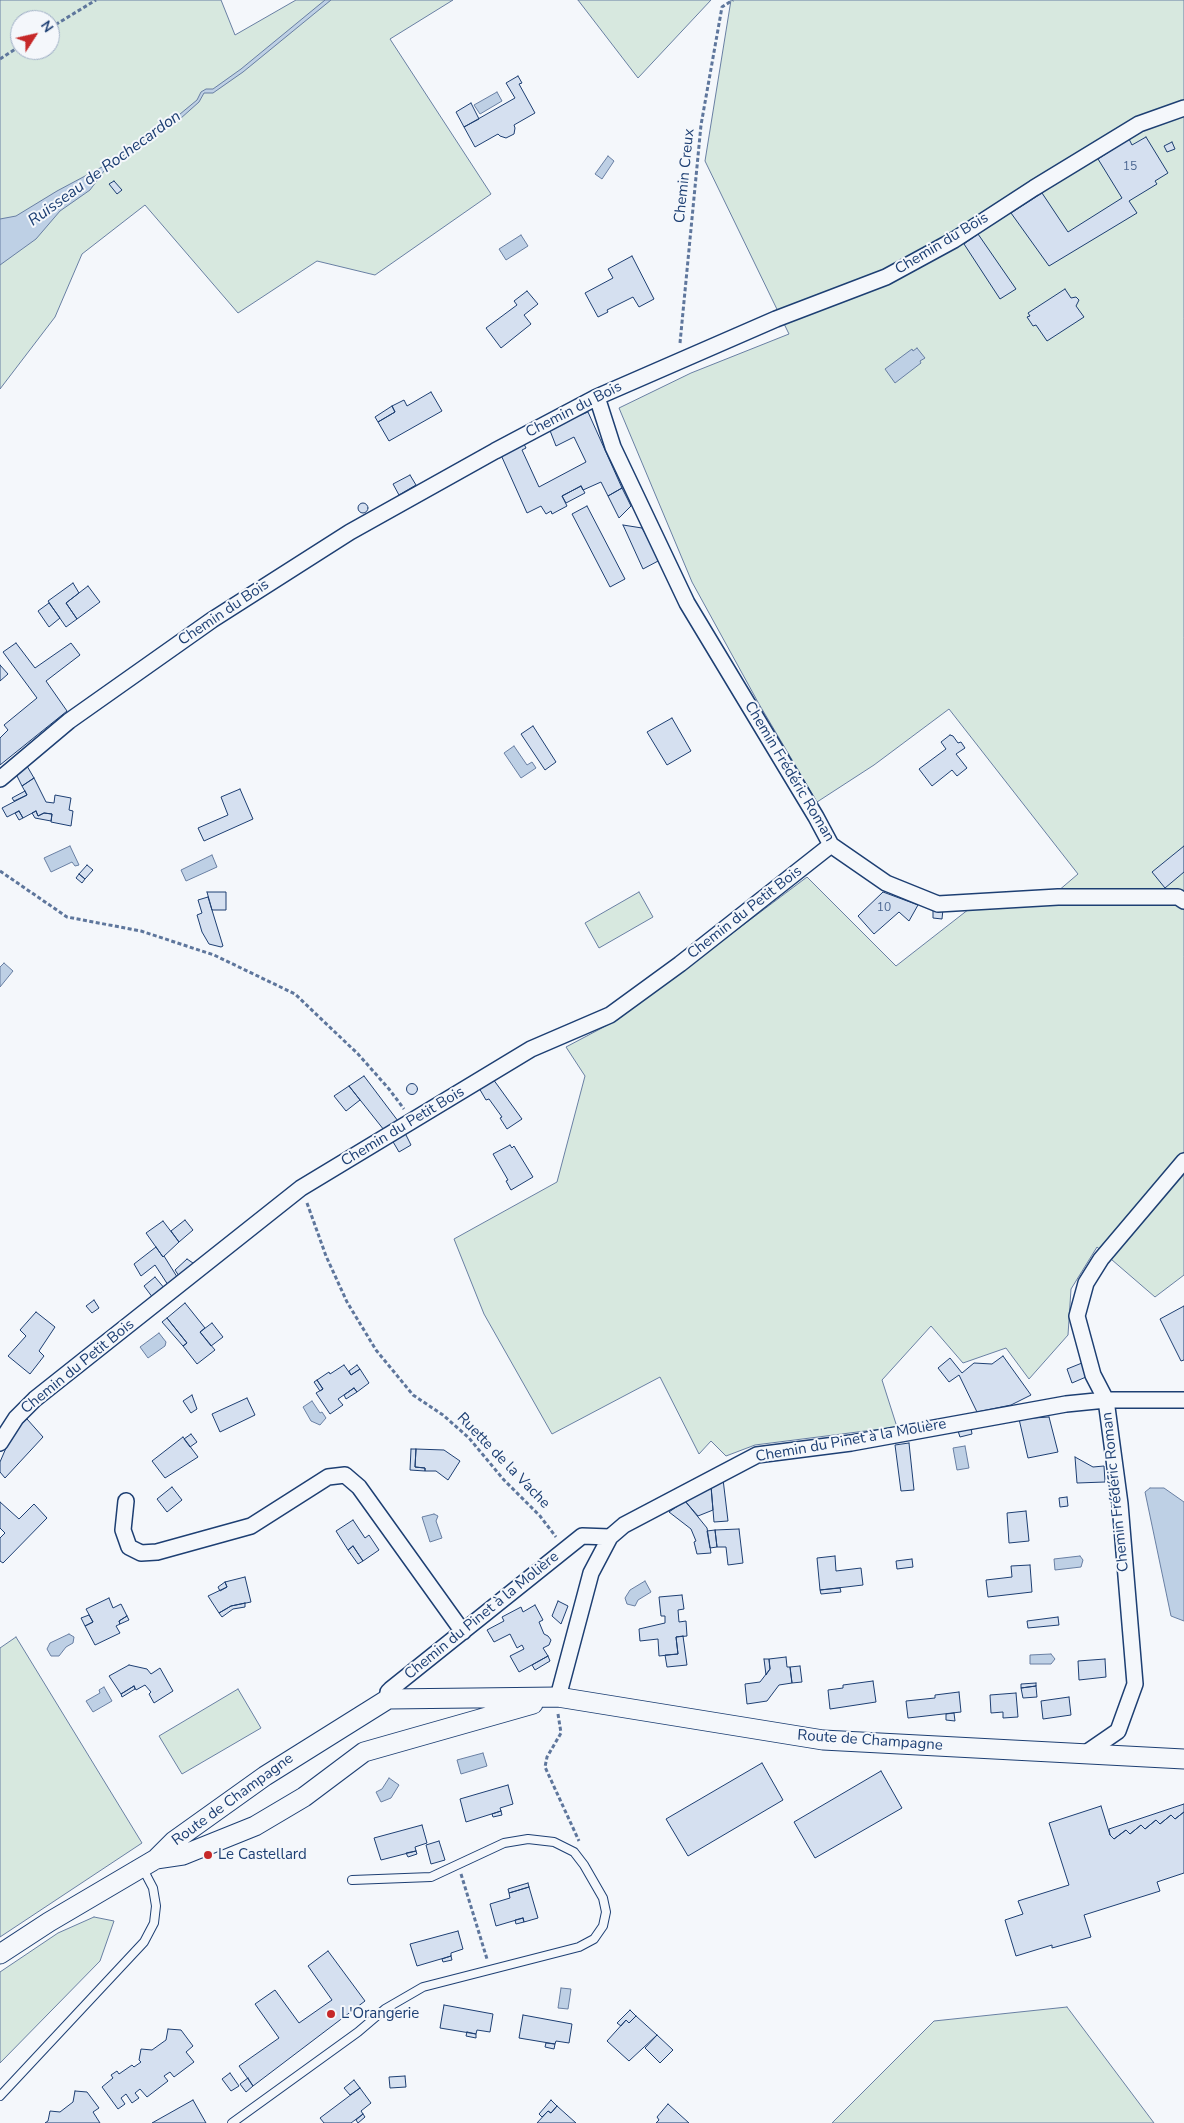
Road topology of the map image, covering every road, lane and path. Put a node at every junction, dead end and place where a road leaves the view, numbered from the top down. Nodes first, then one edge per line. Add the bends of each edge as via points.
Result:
1 (96, 0) edge
2 (733, 0) edge
3 (60, 22) edge
4 (1184, 108) edge
5 (678, 361) junction
6 (597, 397) junction
7 (0, 778) edge
8 (831, 845) junction
9 (0, 871) edge
10 (1184, 900) edge
11 (413, 1122) junction
12 (1184, 1161) edge
13 (301, 1188) junction
14 (1106, 1400) junction
15 (1184, 1400) edge
16 (0, 1443) edge
17 (126, 1501) dead end
18 (610, 1537) junction
19 (565, 1549) junction
20 (463, 1632) junction
21 (388, 1699) junction
22 (556, 1703) junction
23 (1086, 1753) junction
24 (1184, 1759) edge
25 (579, 1859) junction
26 (149, 1863) junction
27 (458, 1864) junction
28 (352, 1880) dead end
29 (0, 1954) edge
30 (490, 1969) junction
31 (0, 2096) edge
32 (232, 2123) edge

1 - 3 path
2 - 5 path, Chemin Creux via 722,7 701,125
4 - 5 street, Chemin du Bois via 1139,124 954,240 886,277
5 - 6 street, Chemin du Bois
6 - 7 street, Chemin du Bois via 350,532 290,569 69,721
6 - 8 street, Chemin Frédéric Roman via 613,447 687,603
8 - 10 street, Chemin Frédéric Roman via 886,883 938,904 1058,897 1178,897
8 - 11 street, Chemin du Petit Bois via 610,1015 531,1049
9 - 11 path via 67,917 141,931 214,955 295,994 389,1088
11 - 13 street, Chemin du Petit Bois
12 - 14 street, Chemin Frédéric Roman via 1100,1259 1086,1283 1077,1316 1093,1375
13 - 16 street, Chemin du Petit Bois via 35,1399 16,1418
13 - 19 path, Ruette de la Vache via 347,1302 376,1350 413,1395 469,1438 540,1516
14 - 15 street, Chemin du Pinet à la Molière
14 - 18 street, Chemin du Pinet à la Molière via 1002,1414 851,1443 757,1455 624,1526
14 - 23 street, Chemin Frédéric Roman via 1120,1504 1135,1684 1118,1731
17 - 20 street via 123,1530 129,1547 141,1553 157,1552 251,1526 328,1477 345,1475 359,1487
18 - 19 street, Chemin du Pinet à la Molière via 582,1536
18 - 22 street via 591,1573
19 - 20 street, Chemin du Pinet à la Molière
20 - 21 street, Chemin du Pinet à la Molière via 388,1692
21 - 22 street, Route de Champagne
21 - 26 street, Route de Champagne via 265,1776 174,1841
22 - 23 street, Route de Champagne via 823,1740
22 - 25 path via 560,1733 545,1767 584,1852
22 - 26 street, Route de Champagne via 459,1724 364,1752 304,1797 254,1826 182,1855
23 - 24 street, Route de Champagne
25 - 27 lane via 574,1852 554,1842 528,1839 504,1843
25 - 30 lane via 603,1898 606,1912 603,1926 594,1939 579,1947
26 - 29 street
26 - 31 lane via 156,1906 154,1923 144,1942
27 - 28 lane via 431,1877
27 - 30 path
30 - 32 lane via 423,1987 393,2005

